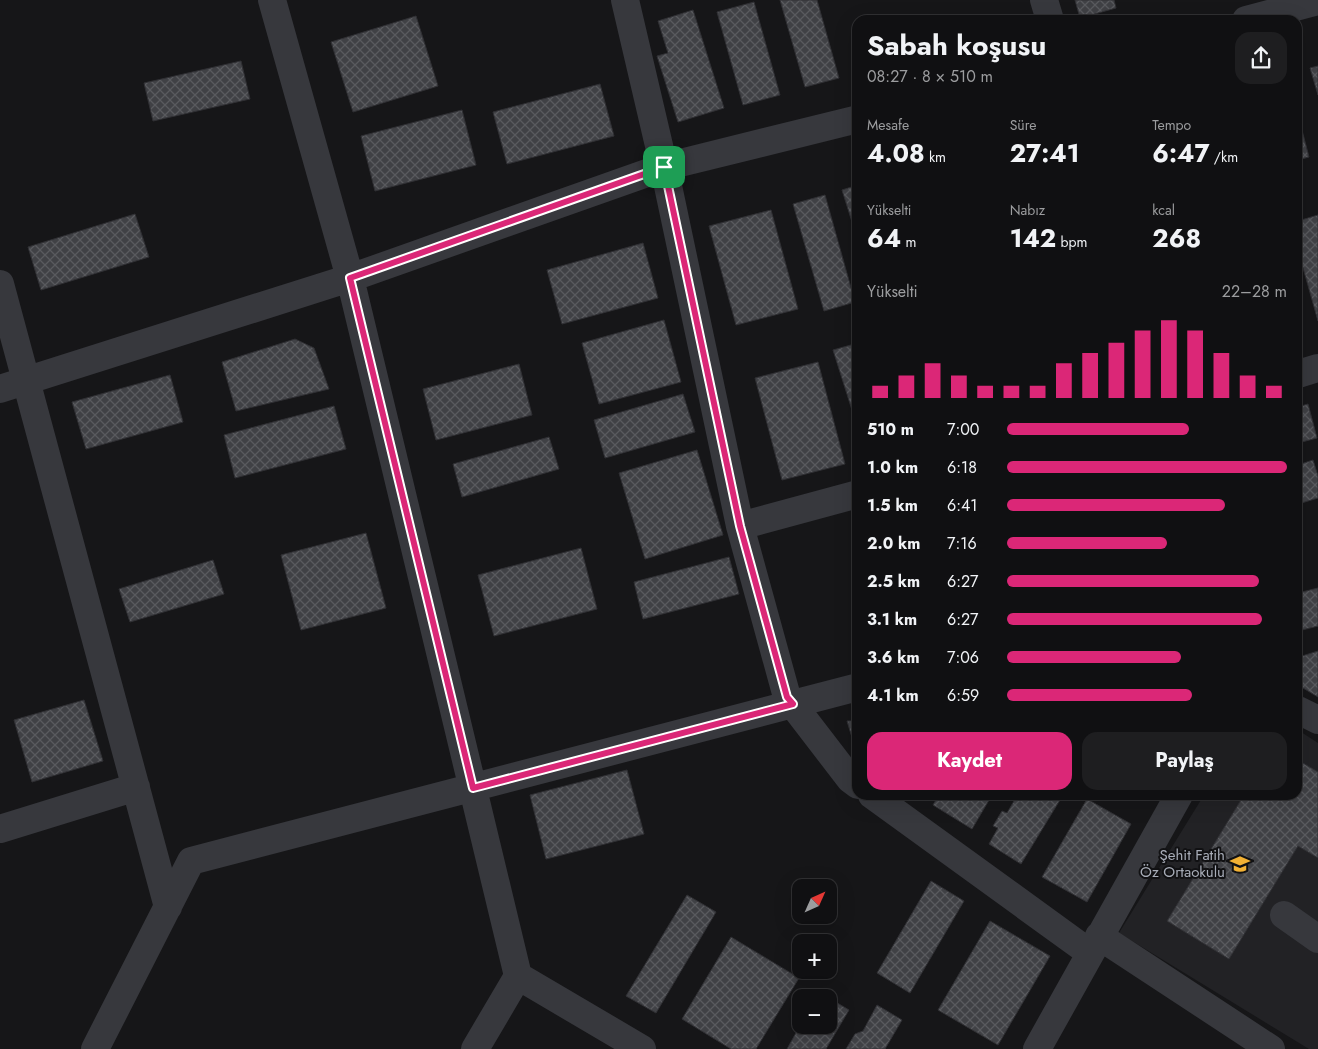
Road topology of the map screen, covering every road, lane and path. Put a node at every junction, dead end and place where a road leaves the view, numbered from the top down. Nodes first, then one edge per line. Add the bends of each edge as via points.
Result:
1 (272, 0) edge
2 (625, 0) edge
3 (1044, 0) edge
4 (1318, 1) edge
5 (1048, 15) edge
6 (1265, 15) edge
7 (852, 120) edge
8 (664, 167) junction
9 (350, 278) junction
10 (0, 284) edge
11 (1318, 368) edge
12 (1302, 373) edge
13 (26, 380) junction
14 (0, 389) edge
15 (852, 496) edge
16 (740, 526) junction
17 (852, 689) edge
18 (793, 704) junction
19 (1302, 712) edge
20 (1318, 720) edge
21 (852, 780) edge
22 (136, 787) junction
23 (473, 788) junction
24 (879, 800) edge
25 (1176, 800) edge
26 (0, 829) edge
27 (168, 906) junction
28 (1284, 915) dead end
29 (1318, 939) edge
30 (1094, 944) junction
31 (518, 976) junction
32 (95, 1049) edge
33 (476, 1049) edge
34 (642, 1049) edge
35 (1037, 1049) edge
36 (1271, 1049) edge

1 - 9 street
2 - 8 street
3 - 5 street
4 - 6 street
7 - 8 street
8 - 9 street
8 - 16 street
9 - 13 street
9 - 23 street
10 - 13 street
11 - 12 street
13 - 14 street
13 - 22 street
15 - 16 street
16 - 18 street via 787,697
17 - 18 street
18 - 21 street
18 - 23 street
19 - 20 street
22 - 26 street
22 - 27 street
23 - 27 street via 191,861
23 - 31 street
24 - 30 street
25 - 30 street
27 - 32 street
28 - 29 street
30 - 35 street
30 - 36 street
31 - 33 street
31 - 34 street

